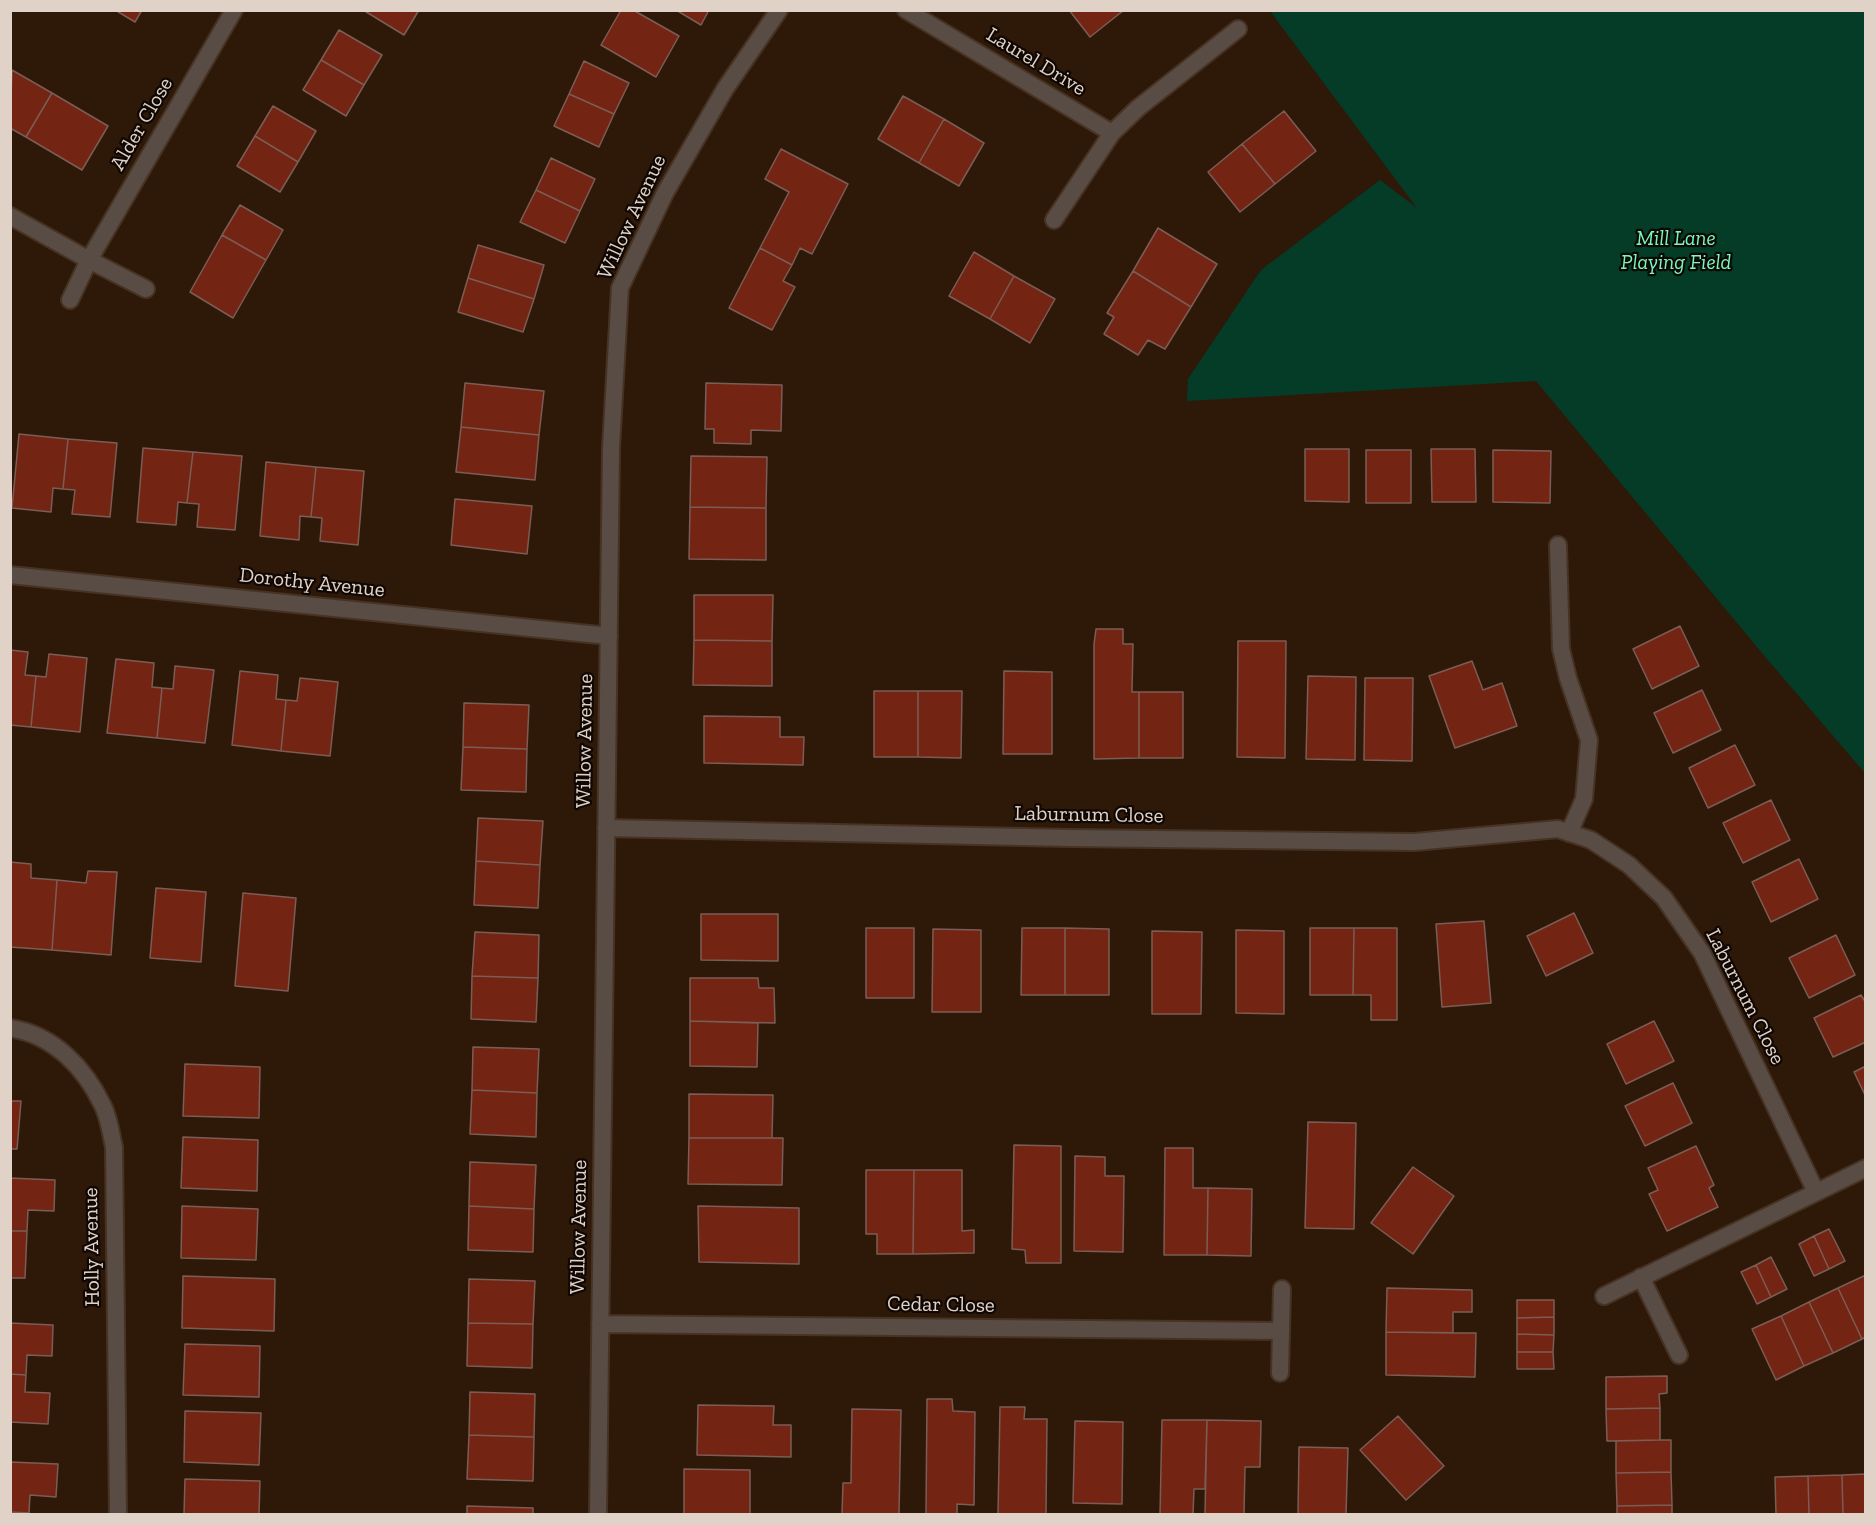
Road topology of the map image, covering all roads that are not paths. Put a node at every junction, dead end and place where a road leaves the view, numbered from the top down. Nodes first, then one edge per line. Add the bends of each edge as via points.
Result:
1 (234, 10) edge
2 (779, 10) edge
3 (906, 10) edge
4 (1238, 29) dead end
5 (1112, 133) junction
6 (10, 216) edge
7 (1054, 220) dead end
8 (89, 260) junction
9 (146, 289) dead end
10 (70, 300) dead end
11 (1558, 545) dead end
12 (10, 574) edge
13 (609, 636) junction
14 (606, 828) junction
15 (1569, 833) junction
16 (10, 1028) edge
17 (1866, 1168) edge
18 (1816, 1192) junction
19 (1641, 1277) junction
20 (1282, 1289) dead end
21 (1604, 1296) dead end
22 (600, 1324) junction
23 (1281, 1331) junction
24 (1679, 1355) dead end
25 (1280, 1373) dead end
26 (118, 1515) edge
27 (598, 1515) edge

1 - 8 street, Alder Close
2 - 13 street, Willow Avenue via 725,89 664,193 620,288 611,448
3 - 5 street, Laurel Drive
4 - 5 street
5 - 7 street
6 - 8 street
8 - 9 street
8 - 10 street, Alder Close
11 - 15 street via 1561,649 1589,740 1584,799
12 - 13 street, Dorothy Avenue
13 - 14 street, Willow Avenue
14 - 15 street, Laburnum Close via 1414,842 1538,830
14 - 22 street, Willow Avenue
15 - 18 street, Laburnum Close via 1591,840 1629,865 1664,898 1702,953
16 - 26 street, Holly Avenue via 46,1041 68,1056 89,1080 104,1108 114,1147
17 - 18 street
18 - 19 street
19 - 21 street
19 - 24 street
20 - 23 street
22 - 23 street, Cedar Close
22 - 27 street, Willow Avenue
23 - 25 street

